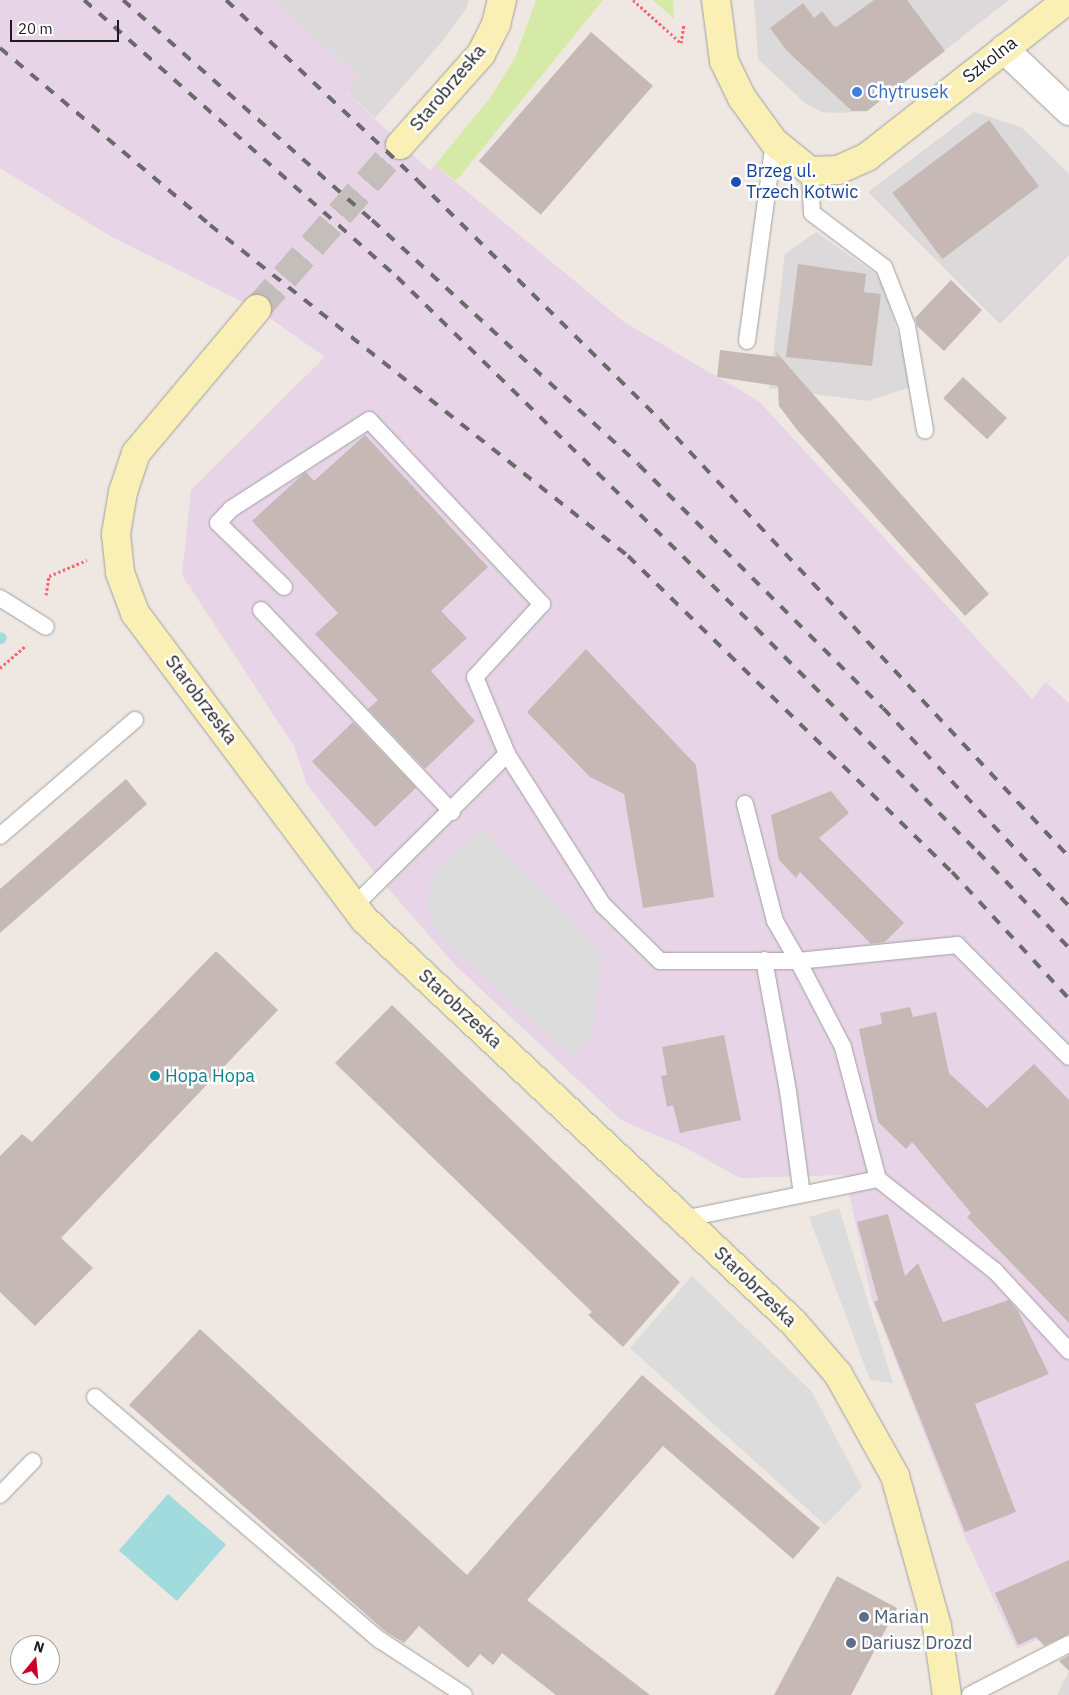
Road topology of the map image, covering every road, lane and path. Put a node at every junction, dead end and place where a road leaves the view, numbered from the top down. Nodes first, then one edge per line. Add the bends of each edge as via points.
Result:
1 (502, 0) edge
2 (633, 0) edge
3 (716, 0) edge
4 (1066, 0) edge
5 (681, 43) dead end
6 (1004, 49) junction
7 (1069, 111) edge
8 (774, 142) junction
9 (400, 145) tunnel mouth
10 (810, 171) junction
11 (257, 309) tunnel mouth
12 (747, 341) dead end
13 (925, 430) dead end
14 (88, 559) dead end
15 (63, 569) dead end
16 (284, 587) dead end
17 (0, 598) edge
18 (261, 610) dead end
19 (46, 627) joint
20 (0, 668) edge
21 (134, 720) dead end
22 (507, 754) junction
23 (745, 804) dead end
24 (452, 812) junction
25 (0, 836) edge
26 (354, 905) junction
27 (764, 960) junction
28 (798, 961) junction
29 (1069, 1057) edge
30 (878, 1179) junction
31 (802, 1194) junction
32 (683, 1219) junction
33 (1069, 1351) edge
34 (95, 1397) dead end
35 (33, 1461) dead end
36 (0, 1495) edge
37 (1069, 1644) edge
38 (464, 1695) edge
39 (947, 1695) edge
40 (970, 1695) edge

1 - 9 street, Starobrzeska via 496,24 481,54
2 - 5 path
3 - 8 street via 724,61 742,98
4 - 6 street, Szkolna
6 - 7 street
6 - 10 street, Szkolna via 867,157 838,170
8 - 10 street
8 - 12 lane
10 - 13 lane via 812,213 884,267 907,326
11 - 26 street, Starobrzeska via 136,453 123,492 116,534 120,573 135,613
14 - 15 path
16 - 22 lane via 218,523 232,509 369,420 542,604 475,678
17 - 19 lane
18 - 24 lane
19 - 20 path
21 - 25 lane
22 - 24 lane
22 - 27 lane via 603,905 660,961
23 - 28 lane via 775,921
24 - 26 lane
26 - 32 street, Starobrzeska via 365,920
27 - 28 lane
27 - 31 lane via 788,1091
28 - 29 lane via 957,945
28 - 30 lane via 843,1046
30 - 31 lane
30 - 33 lane via 995,1271
31 - 32 lane
32 - 39 street, Starobrzeska via 793,1322 838,1374 895,1476 937,1626
34 - 38 lane via 380,1640
35 - 36 lane
37 - 40 lane

